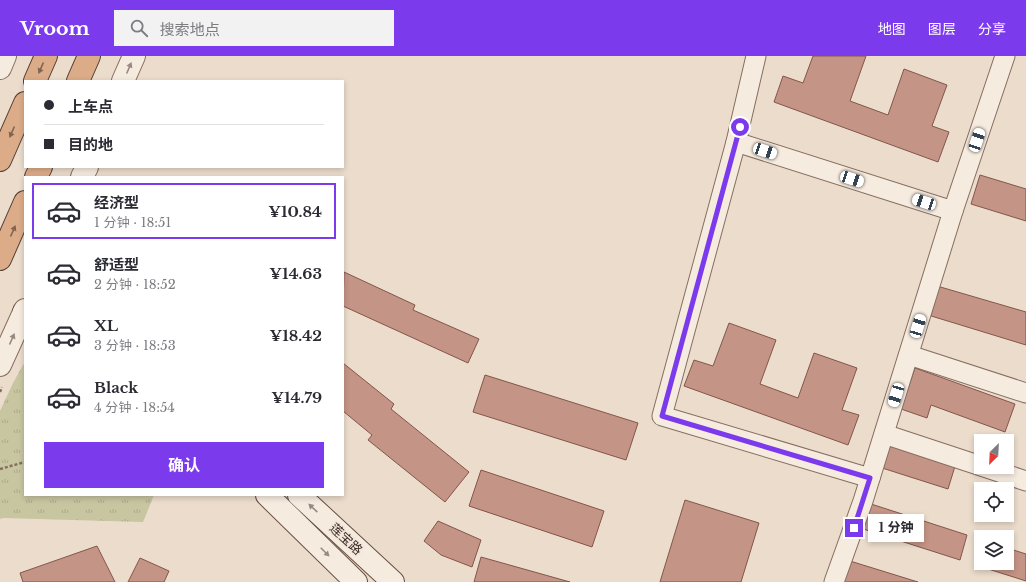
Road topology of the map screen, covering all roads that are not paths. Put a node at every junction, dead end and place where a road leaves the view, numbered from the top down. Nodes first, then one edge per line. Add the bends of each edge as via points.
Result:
1 (5, 56) edge
2 (46, 56) edge
3 (90, 56) edge
4 (134, 56) edge
5 (756, 56) edge
6 (1005, 56) edge
7 (0, 68) edge
8 (35, 80) edge
9 (78, 80) edge
10 (123, 80) edge
11 (24, 106) edge
12 (736, 142) junction
13 (0, 160) edge
14 (24, 204) edge
15 (953, 211) junction
16 (0, 259) edge
17 (24, 313) edge
18 (909, 355) junction
19 (0, 366) edge
20 (1026, 393) edge
21 (884, 434) junction
22 (974, 464) edge
23 (1005, 474) edge
24 (870, 478) junction
25 (1026, 481) edge
26 (269, 496) edge
27 (300, 496) edge
28 (356, 582) edge
29 (393, 582) edge
30 (834, 582) edge

1 - 7 main road
2 -> 8 highway
3 - 9 highway
10 -> 4 main road
5 - 12 street
6 - 15 street
11 -> 13 highway
12 - 15 street
12 - 24 street via 662,416
16 -> 14 highway
15 - 18 street
19 -> 17 main road
18 - 20 street
18 - 21 street
21 - 22 street
21 - 24 street
23 - 25 street
24 - 30 street
26 -> 28 main road, 莲宝路
29 -> 27 main road, 莲宝路

